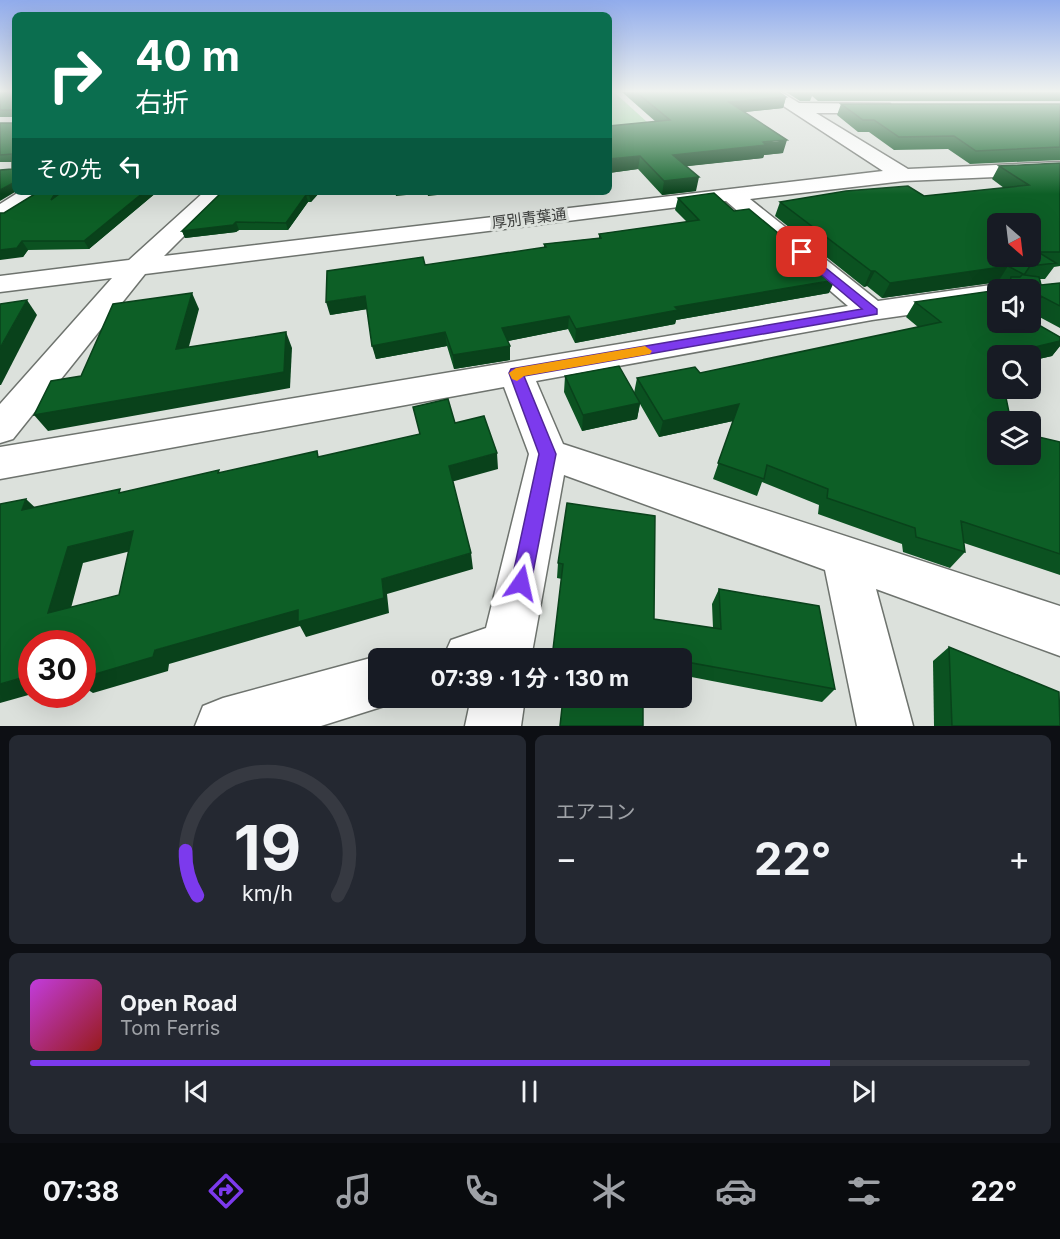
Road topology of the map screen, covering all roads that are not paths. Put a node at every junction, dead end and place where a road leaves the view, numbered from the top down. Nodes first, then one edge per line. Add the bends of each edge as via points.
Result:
1 (825, 126) edge
2 (1060, 168) edge
3 (903, 174) junction
4 (731, 194) junction
5 (30, 195) edge
6 (214, 195) edge
7 (0, 214) edge
8 (136, 267) junction
9 (0, 284) edge
10 (987, 298) edge
11 (872, 311) junction
12 (516, 373) junction
13 (0, 429) edge
14 (548, 454) junction
15 (0, 463) edge
16 (845, 558) junction
17 (1060, 631) edge
18 (500, 648) edge
19 (368, 687) edge
20 (494, 708) edge
21 (223, 726) edge
22 (493, 726) edge
23 (885, 726) edge

1 - 3 street
2 - 3 street, 厚別青葉通
3 - 4 street, 厚別青葉通
4 - 8 street, 厚別青葉通
4 - 11 street
5 - 7 street
6 - 8 street
8 - 9 street, 厚別青葉通
8 - 13 street
10 - 11 street
11 - 12 street
12 - 14 street
12 - 15 street
14 - 16 street
14 - 18 street
16 - 17 street
16 - 23 street
19 - 21 street
20 - 22 street

